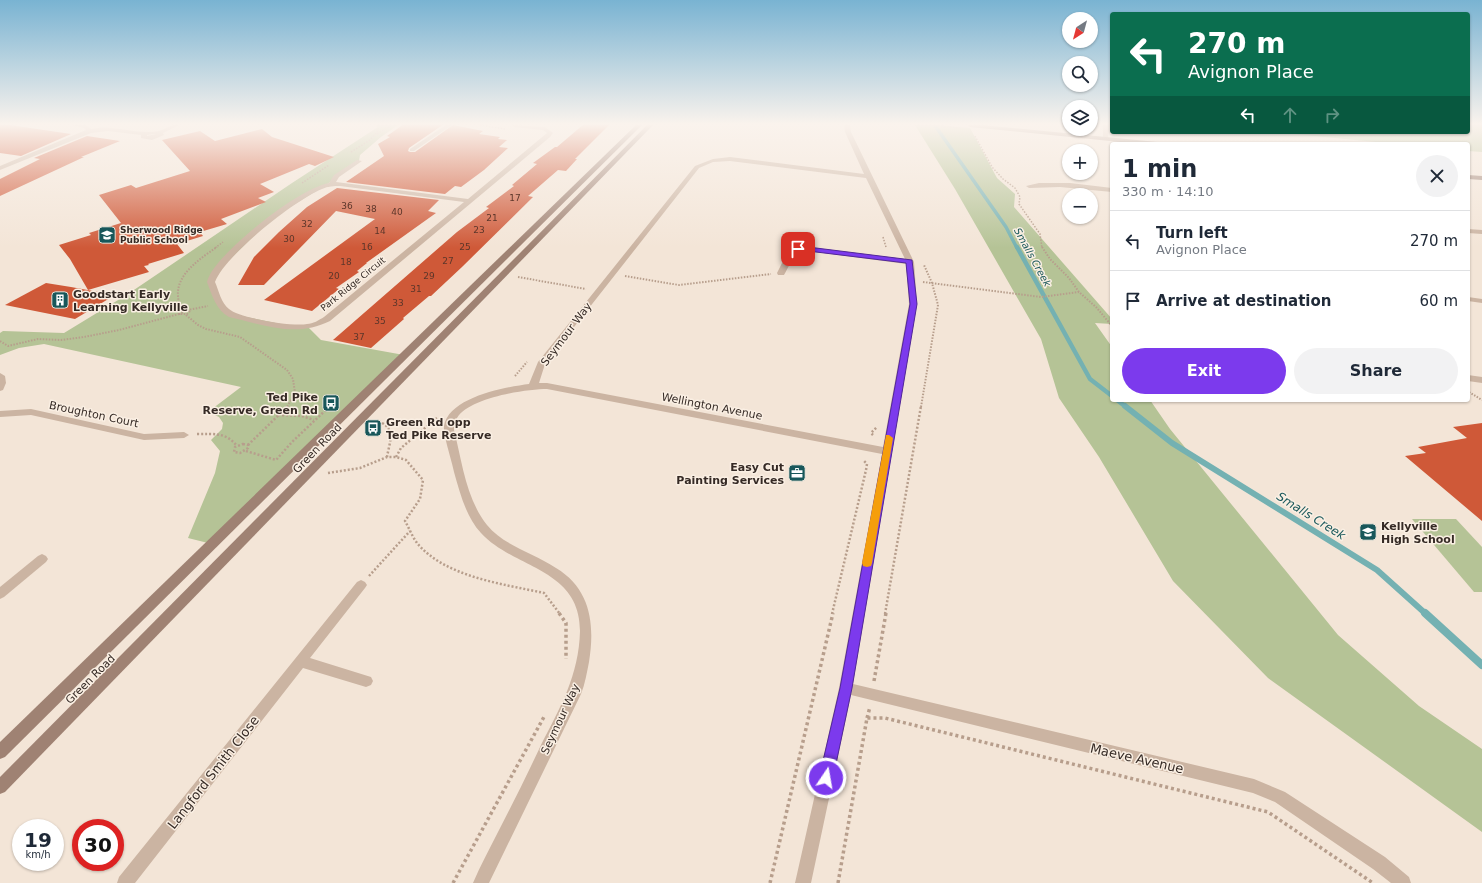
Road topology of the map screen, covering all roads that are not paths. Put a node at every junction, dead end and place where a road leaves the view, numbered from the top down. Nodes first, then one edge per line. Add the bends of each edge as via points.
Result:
1 (351, 166) edge
2 (510, 166) edge
3 (596, 166) edge
4 (609, 166) edge
5 (698, 166) edge
6 (789, 166) edge
7 (864, 166) edge
8 (868, 176) junction
9 (1470, 176) edge
10 (1482, 178) edge
11 (332, 184) junction
12 (1029, 186) dead end
13 (1110, 190) edge
14 (469, 201) junction
15 (1470, 231) edge
16 (1482, 232) edge
17 (910, 262) junction
18 (781, 273) road end
19 (1470, 299) edge
20 (1482, 301) edge
21 (0, 376) edge
22 (1470, 378) edge
23 (1482, 380) edge
24 (533, 386) junction
25 (0, 388) edge
26 (0, 414) edge
27 (184, 435) road end
28 (886, 451) junction
29 (42, 559) dead end
30 (361, 585) road end
31 (0, 594) edge
32 (300, 661) junction
33 (366, 681) dead end
34 (846, 688) junction
35 (0, 752) edge
36 (0, 788) edge
37 (125, 883) edge
38 (481, 883) edge
39 (803, 883) edge
40 (1403, 883) edge

1 - 11 street via 336,176
2 - 14 street, Park Ridge Circuit
3 - 35 main road, Green Road
4 - 36 main road, Green Road
5 - 24 street, Seymour Way via 542,364
6 - 8 street, Seymour Way
7 - 8 street
8 - 17 street
9 - 10 main road
11 - 14 street, Park Ridge Circuit
11 - 14 street, Park Ridge Circuit via 316,188 279,213 237,247 215,271 211,282 224,310 232,315 295,327 315,325 327,319
12 - 13 street via 1063,184
15 - 16 street
17 - 18 street via 798,249 792,253
17 - 28 street via 913,304
19 - 20 street
21 - 25 street
22 - 23 street
24 - 28 street, Wellington Avenue via 547,386
24 - 38 street, Seymour Way via 469,404 460,409 449,423 465,490 478,523 504,545 550,568 568,582 583,608 586,631 584,658 576,690
26 - 27 street, Broughton Court via 31,412 144,437
28 - 34 street
29 - 31 street
30 - 32 street, Langford Smith Close
32 - 33 street
32 - 37 street, Langford Smith Close
34 - 39 street
34 - 40 street, Maeve Avenue via 1266,790 1378,863

